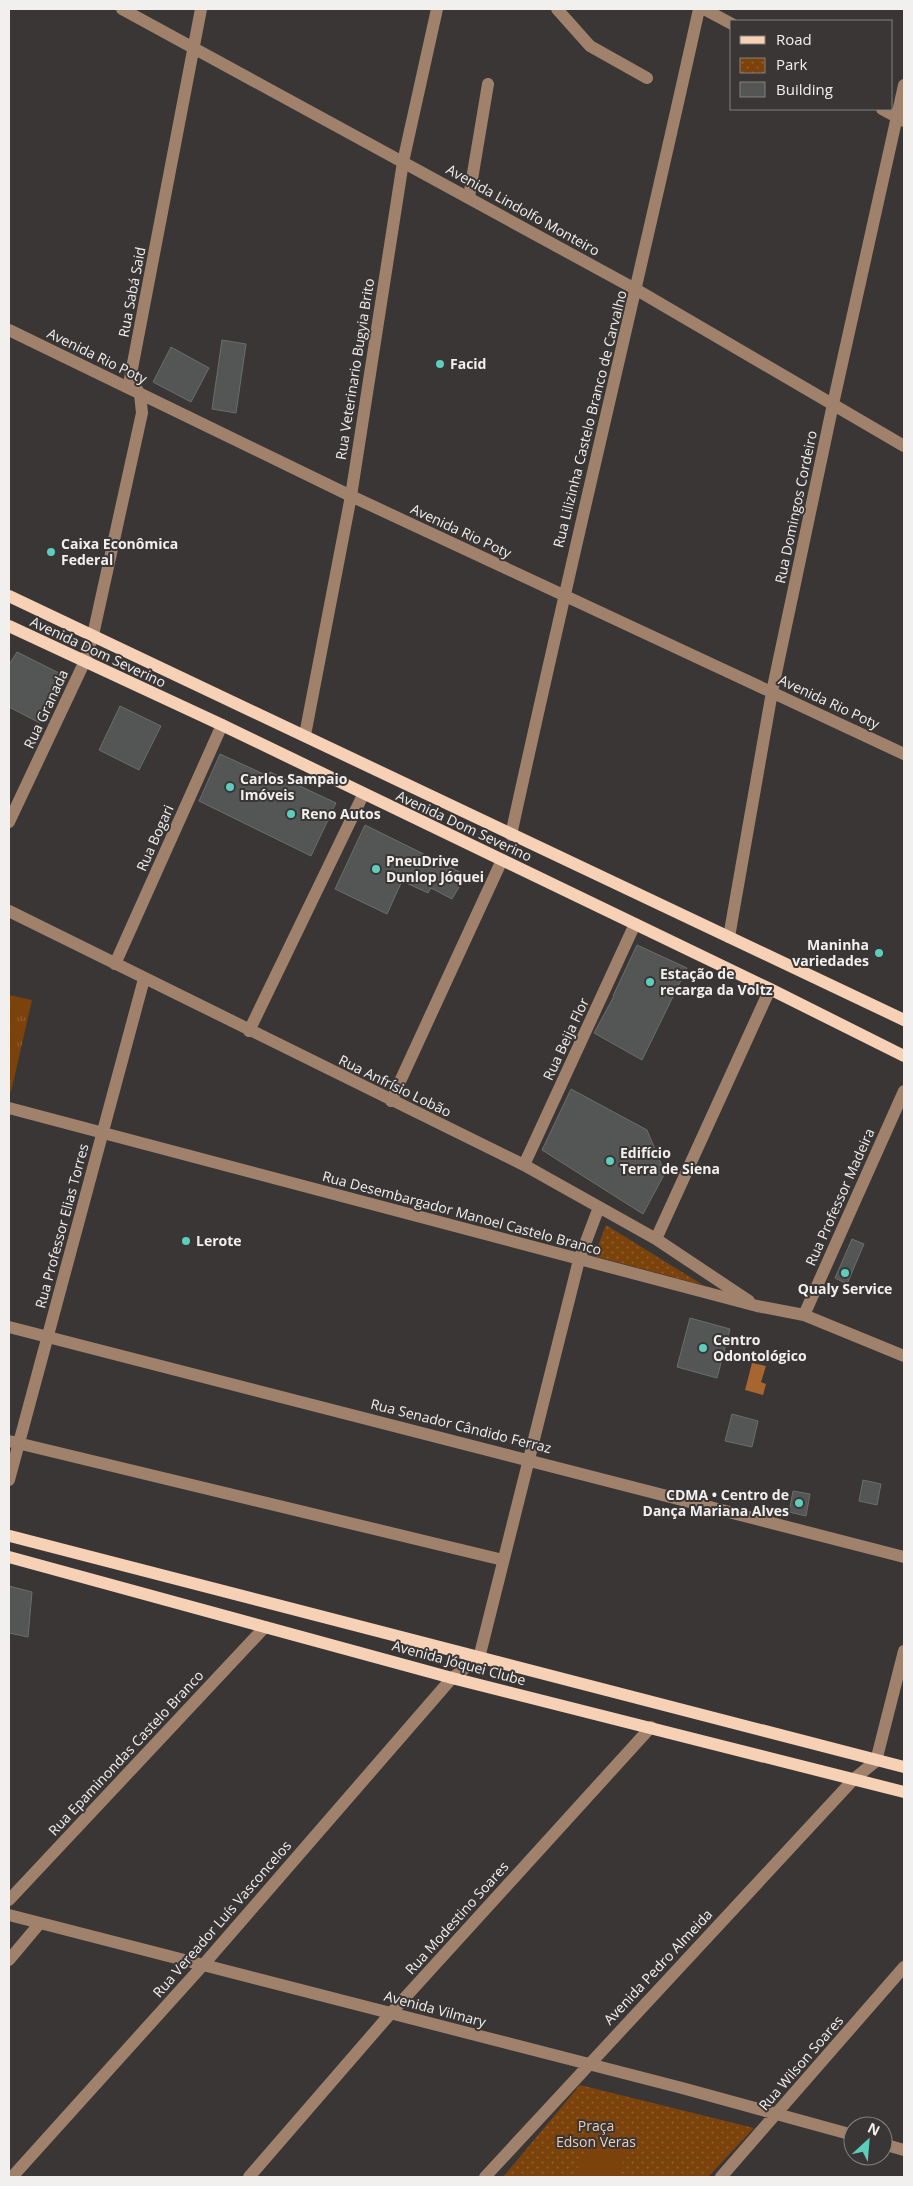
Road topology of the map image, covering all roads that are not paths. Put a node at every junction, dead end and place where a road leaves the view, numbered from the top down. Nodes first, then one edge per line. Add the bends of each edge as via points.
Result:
1 (122, 9) edge
2 (201, 9) edge
3 (437, 9) edge
4 (557, 9) edge
5 (699, 9) edge
6 (704, 9) edge
7 (730, 23) edge
8 (194, 48) junction
9 (647, 78) dead end
10 (488, 84) dead end
11 (904, 85) edge
12 (884, 110) edge
13 (901, 119) edge
14 (403, 162) junction
15 (470, 197) junction
16 (636, 290) junction
17 (9, 330) edge
18 (140, 394) junction
19 (833, 404) junction
20 (904, 446) edge
21 (351, 496) junction
22 (563, 595) junction
23 (9, 596) edge
24 (9, 626) edge
25 (93, 635) junction
26 (84, 663) junction
27 (772, 692) junction
28 (222, 725) junction
29 (305, 735) junction
30 (904, 754) edge
31 (363, 795) junction
32 (9, 822) edge
33 (511, 835) junction
34 (502, 860) junction
35 (9, 911) edge
36 (635, 924) junction
37 (729, 937) junction
38 (115, 964) junction
39 (144, 979) junction
40 (770, 989) junction
41 (904, 1020) edge
42 (249, 1031) junction
43 (904, 1056) edge
44 (904, 1090) edge
45 (391, 1101) junction
46 (9, 1108) edge
47 (102, 1133) junction
48 (524, 1165) junction
49 (599, 1208) junction
50 (656, 1239) junction
51 (579, 1260) junction
52 (757, 1306) junction
53 (804, 1315) junction
54 (9, 1327) edge
55 (47, 1337) junction
56 (904, 1356) edge
57 (14, 1442) edge
58 (529, 1459) junction
59 (9, 1480) edge
60 (9, 1535) edge
61 (9, 1549) edge
62 (9, 1557) edge
63 (904, 1558) edge
64 (504, 1560) junction
65 (265, 1627) junction
66 (904, 1651) edge
67 (479, 1658) junction
68 (452, 1678) junction
69 (651, 1727) junction
70 (876, 1761) junction
71 (904, 1767) edge
72 (854, 1780) junction
73 (904, 1792) edge
74 (9, 1900) edge
75 (9, 1915) edge
76 (40, 1923) junction
77 (9, 1960) edge
78 (204, 1964) junction
79 (904, 1967) edge
80 (391, 2013) junction
81 (587, 2065) junction
82 (777, 2114) junction
83 (843, 2132) edge
84 (12, 2177) edge
85 (249, 2177) edge
86 (485, 2177) edge
87 (721, 2177) edge

1 - 8 street, Avenida Lindolfo Monteiro
2 - 8 street, Rua Sabá Said
3 - 14 street, Rua Veterinario Bugyia Brito
4 - 9 street via 590,46
5 - 16 street, Rua Lilizinha Castelo Branco de Carvalho
6 - 7 street
8 - 14 street, Avenida Lindolfo Monteiro
8 - 18 street, Rua Sabá Said via 130,379
10 - 15 street
11 - 13 street, Rua Domingos Cordeiro
12 - 13 street
13 - 19 street, Rua Domingos Cordeiro
14 - 15 street, Avenida Lindolfo Monteiro
14 - 21 street, Rua Veterinario Bugyia Brito
15 - 16 street, Avenida Lindolfo Monteiro
16 - 19 street, Avenida Lindolfo Monteiro
16 - 22 street, Rua Lilizinha Castelo Branco de Carvalho
17 - 18 street, Avenida Rio Poty
18 - 21 street, Avenida Rio Poty
18 - 25 street, Rua Sabá Said via 142,414
19 - 20 street, Avenida Lindolfo Monteiro
19 - 27 street, Rua Domingos Cordeiro
21 - 22 street, Avenida Rio Poty
21 - 29 street, Rua Veterinario Bugyia Brito
22 - 27 street, Avenida Rio Poty
22 - 33 street, Rua Lilizinha Castelo Branco de Carvalho
23 - 25 main road, Avenida Dom Severino
24 - 26 main road, Avenida Dom Severino
25 - 26 street, Rua Granada
25 - 29 main road, Avenida Dom Severino
26 - 28 main road, Avenida Dom Severino
26 - 32 street, Rua Granada
27 - 30 street, Avenida Rio Poty
27 - 37 street, Rua Domingos Cordeiro
28 - 31 main road, Avenida Dom Severino
28 - 38 street, Rua Bogari
29 - 33 main road, Avenida Dom Severino
31 - 34 main road, Avenida Dom Severino
31 - 42 street
33 - 37 main road, Avenida Dom Severino
34 - 36 main road, Avenida Dom Severino
34 - 45 street
35 - 38 street, Rua Anfrísio Lobão
36 - 40 main road, Avenida Dom Severino
36 - 48 street, Rua Beija Flor
37 - 41 main road, Avenida Dom Severino
38 - 39 street, Rua Anfrísio Lobão
39 - 42 street, Rua Anfrísio Lobão
39 - 47 street, Rua Professor Elias Torres
40 - 43 main road, Avenida Dom Severino
40 - 50 street
42 - 45 street, Rua Anfrísio Lobão
44 - 53 street, Rua Professor Madeira
45 - 48 street, Rua Anfrísio Lobão
46 - 47 street, Rua Desembargador Manoel Castelo Branco
47 - 51 street, Rua Desembargador Manoel Castelo Branco
47 - 55 street, Rua Professor Elias Torres
48 - 49 street, Rua Anfrísio Lobão
49 - 50 street, Rua Anfrísio Lobão
49 - 51 street
50 - 52 street, Rua Anfrísio Lobão
51 - 52 street, Rua Desembargador Manoel Castelo Branco
51 - 58 street
52 - 53 street, Rua Desembargador Manoel Castelo Branco
53 - 56 street, Rua Desembargador Manoel Castelo Branco
54 - 55 street, Rua Senador Cândido Ferraz
55 - 57 street, Rua Professor Elias Torres
55 - 58 street, Rua Senador Cândido Ferraz
57 - 59 street, Rua Professor Elias Torres
57 - 64 street
58 - 63 street, Rua Senador Cândido Ferraz
58 - 64 street
60 - 61 main road, Avenida Jóquei Clube
60 - 67 main road, Avenida Jóquei Clube
62 - 65 main road, Avenida Jóquei Clube
64 - 67 street
65 - 68 main road, Avenida Jóquei Clube
65 - 74 street, Rua Epaminondas Castelo Branco
66 - 70 street
67 - 68 street, Rua Vereador Luís Vasconcelos
67 - 70 main road, Avenida Jóquei Clube
68 - 69 main road, Avenida Jóquei Clube
68 - 78 street, Rua Vereador Luís Vasconcelos
69 - 72 main road, Avenida Jóquei Clube
69 - 80 street, Rua Modestino Soares
70 - 71 main road, Avenida Jóquei Clube
70 - 72 street, Avenida Pedro Almeida
72 - 73 main road, Avenida Jóquei Clube
72 - 81 street, Avenida Pedro Almeida
75 - 76 street, Avenida Vilmary
76 - 77 street
76 - 78 street, Avenida Vilmary
78 - 80 street, Avenida Vilmary
78 - 84 street, Rua Vereador Luís Vasconcelos
79 - 82 street, Rua Wilson Soares
80 - 81 street, Avenida Vilmary
80 - 85 street, Rua Modestino Soares
81 - 82 street, Avenida Vilmary
81 - 86 street, Avenida Pedro Almeida
82 - 83 street, Avenida Vilmary
82 - 87 street, Rua Wilson Soares

